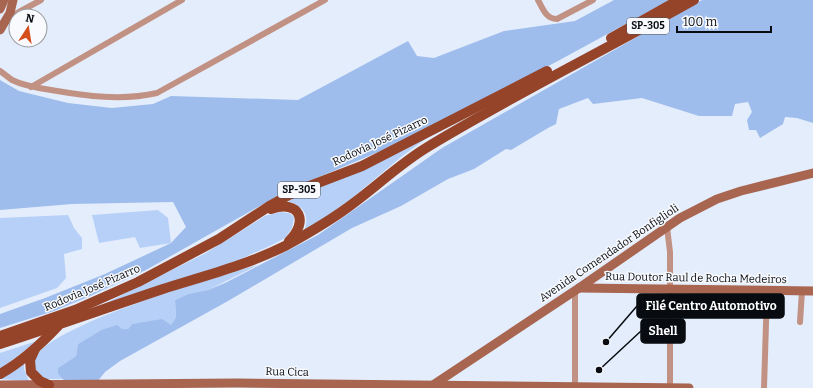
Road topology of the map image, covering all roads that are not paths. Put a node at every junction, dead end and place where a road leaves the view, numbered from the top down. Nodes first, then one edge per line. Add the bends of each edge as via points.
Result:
1 (4, 0) edge
2 (13, 0) edge
3 (41, 0) edge
4 (182, 0) edge
5 (325, 0) edge
6 (538, 0) edge
7 (593, 0) edge
8 (679, 0) edge
9 (694, 0) edge
10 (0, 9) edge
11 (7, 20) junction
12 (0, 30) edge
13 (0, 70) edge
14 (31, 87) junction
15 (813, 173) edge
16 (257, 215) junction
17 (667, 227) junction
18 (283, 246) junction
19 (670, 289) junction
20 (577, 290) junction
21 (767, 291) junction
22 (802, 291) junction
23 (813, 292) edge
24 (75, 310) junction
25 (800, 322) dead end
26 (59, 325) junction
27 (0, 333) edge
28 (0, 336) edge
29 (0, 344) edge
30 (36, 347) junction
31 (462, 366) junction
32 (0, 374) edge
33 (0, 385) edge
34 (49, 385) junction
35 (432, 385) junction
36 (444, 385) junction
37 (236, 386) edge
38 (383, 386) edge
39 (575, 387) edge
40 (670, 388) edge
41 (689, 388) edge
42 (764, 388) edge

1 - 10 street
2 - 11 street
3 - 11 street
4 - 14 street
5 - 14 street via 157,93 123,98 102,97
6 - 7 street via 549,18 557,19
8 - 16 main road, Rodovia José Pizarro / SP-305 via 586,52 362,166 307,187
9 - 18 main road, Rodovia José Pizarro / SP-305 via 572,65 426,148 354,203 316,229
11 - 12 street
13 - 14 street via 12,80
15 - 17 street, Avenida Comendador Bonfiglioli via 717,199
16 - 18 main road via 283,206 298,212 299,230
16 - 24 main road, Rodovia José Pizarro / SP-305 via 155,274
17 - 19 street
17 - 20 street, Avenida Comendador Bonfiglioli
18 - 26 main road, Rodovia José Pizarro via 241,264
19 - 20 street, Rua Doutor Raul de Rocha Medeiros
19 - 21 street, Rua Doutor Raul de Rocha Medeiros
19 - 40 street
20 - 31 street, Avenida Comendador Bonfiglioli
20 - 39 street
21 - 22 street, Rua Doutor Raul de Rocha Medeiros
21 - 42 street
22 - 23 street, Rua Doutor Raul de Rocha Medeiros
22 - 25 street
24 - 27 main road
24 - 28 main road, Rodovia José Pizarro / SP-305
26 - 29 main road, Rodovia José Pizarro
26 - 30 main road
30 - 32 main road
30 - 34 main road via 30,360 31,372 34,377
31 - 35 street, Avenida Comendador Bonfiglioli
31 - 36 street via 444,380
33 - 34 street, Rua Cica
34 - 37 street, Rua Cica via 97,383
35 - 36 street, Rua Cica
35 - 38 street, Rua Cica
36 - 39 street, Rua Cica
37 - 38 street, Rua Cica
39 - 40 street, Rua Cica
40 - 41 street, Rua Cica

